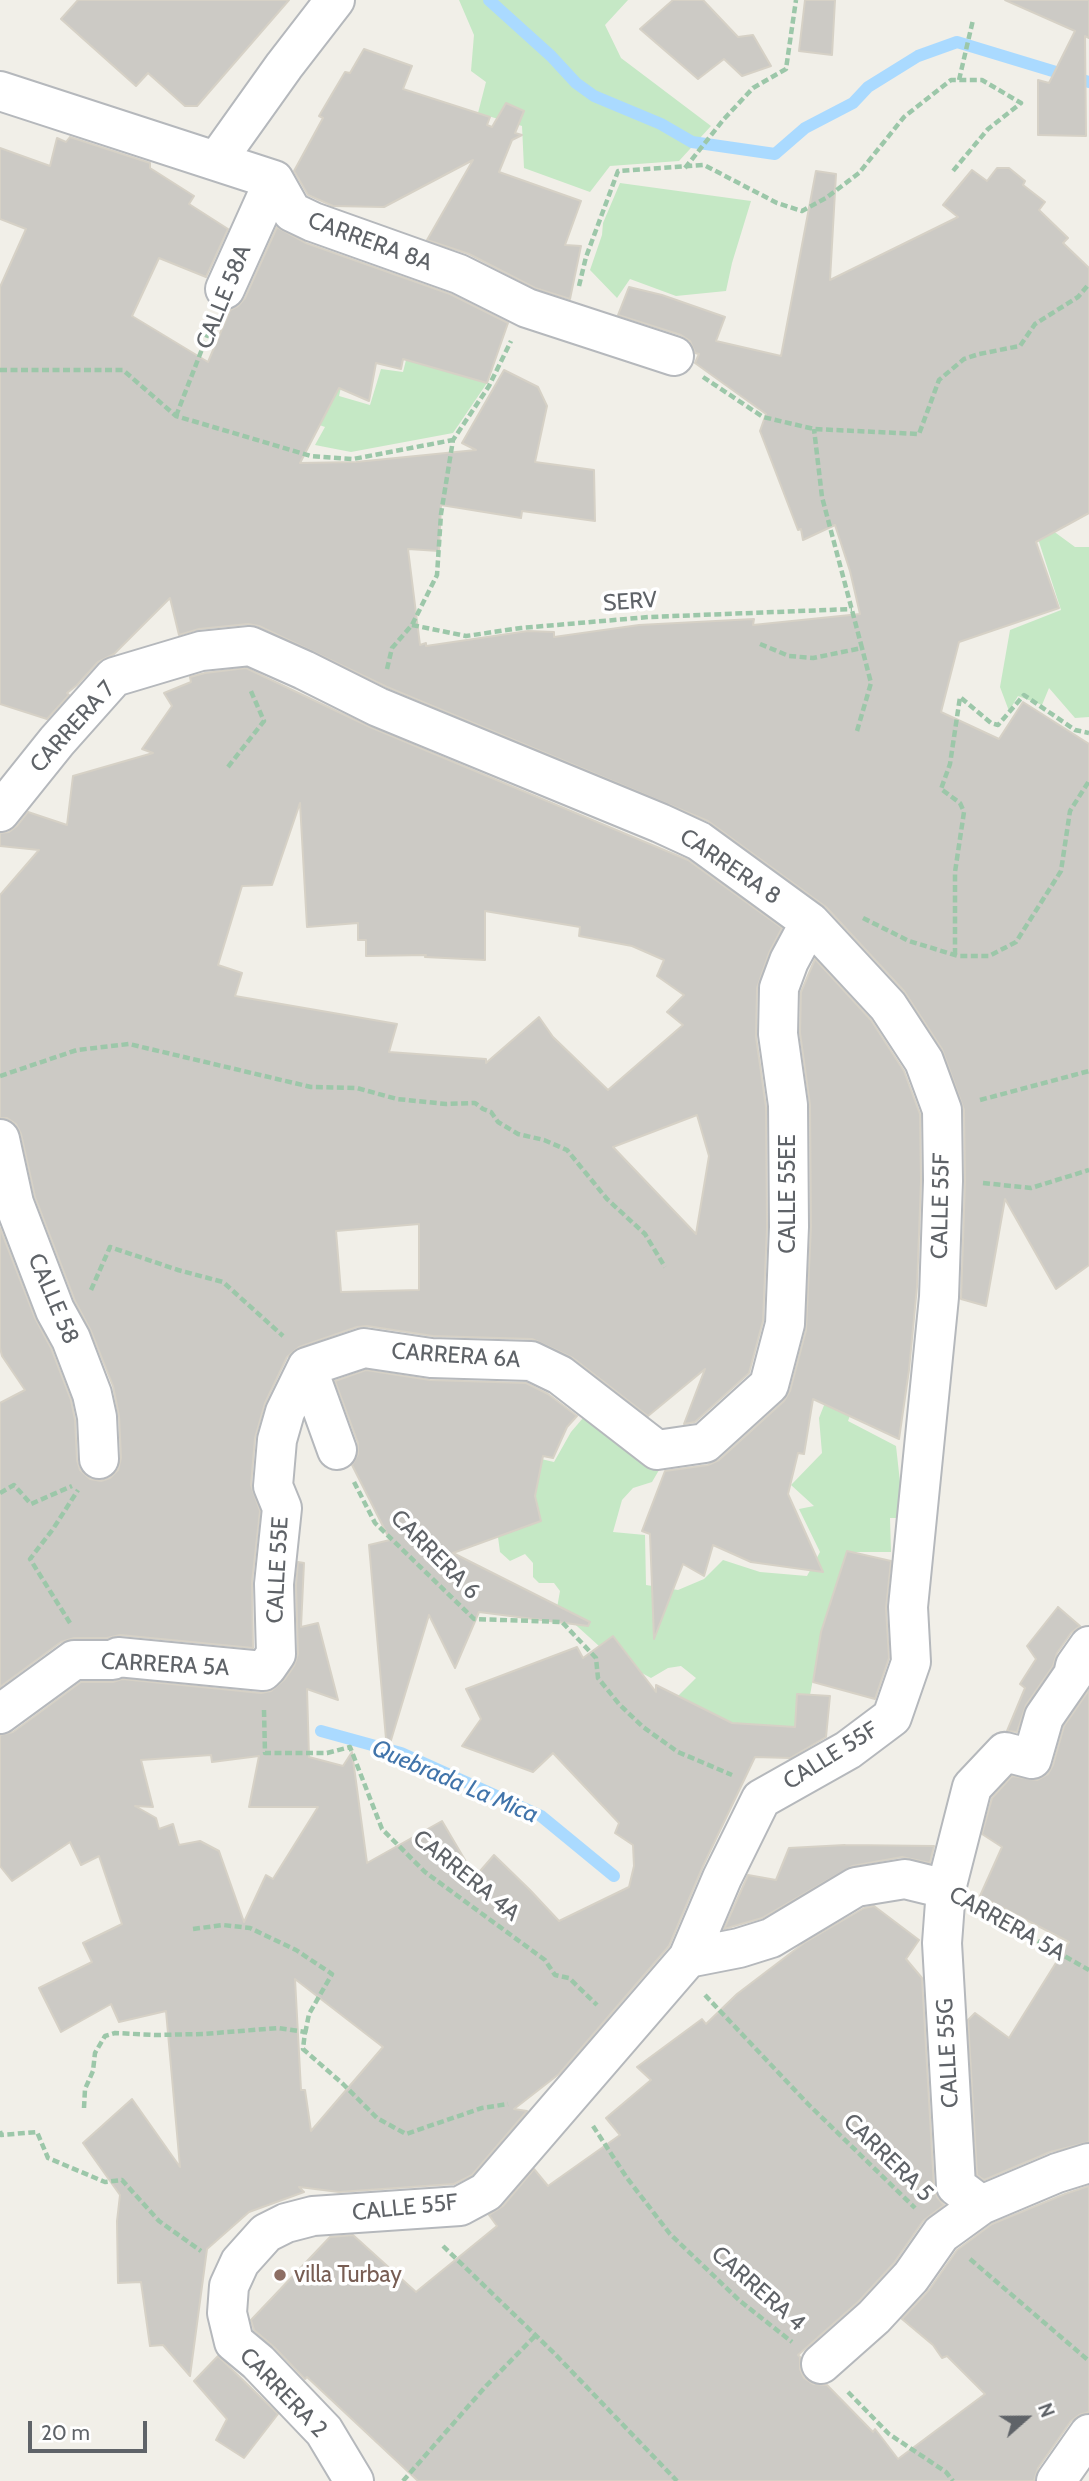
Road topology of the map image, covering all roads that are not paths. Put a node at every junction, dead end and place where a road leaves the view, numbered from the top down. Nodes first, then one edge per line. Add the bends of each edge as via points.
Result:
1 (335, 0) edge
2 (0, 91) edge
3 (217, 160) junction
4 (274, 180) junction
5 (225, 289) road end
6 (674, 356) road end
7 (201, 651) joint
8 (0, 812) edge
9 (810, 922) junction
10 (0, 1139) edge
11 (307, 1367) junction
12 (705, 1443) joint
13 (337, 1450) road end
14 (94, 1466) road end
15 (1089, 1646) edge
16 (263, 1671) joint
17 (0, 1714) edge
18 (946, 1889) junction
19 (688, 1958) junction
20 (1089, 2163) edge
21 (981, 2205) junction
22 (240, 2262) joint
23 (821, 2364) road end
24 (1089, 2434) edge
25 (354, 2481) edge
26 (1056, 2481) edge

1 - 3 street
2 - 3 street
3 - 4 street
4 - 5 street, CALLE 58A
4 - 6 street, CARRERA 8A via 292,212 313,222 458,274 527,308
7 - 8 street, CARRERA 7 via 114,677
7 - 9 street, CARRERA 8 via 250,646 378,707 660,822 699,841
9 - 12 street, CALLE 55EE via 779,988 778,1034 789,1105 785,1324 769,1385
9 - 19 street, CALLE 55F via 888,1006 924,1061 942,1110 939,1297 908,1607 911,1662 892,1717 848,1750 761,1799
10 - 14 street, CALLE 58 via 14,1203 93,1394 97,1417
11 - 12 street, CARRERA 6A via 364,1348 432,1357 531,1361 560,1376 657,1450
11 - 13 street
11 - 16 street, CALLE 55E via 277,1440 273,1486 282,1508 274,1584 276,1654
15 - 18 street, CALLE 55G via 1044,1717 1032,1759 1005,1752 972,1787
16 - 17 street, CARRERA 5A via 118,1657 74,1660
18 - 19 street, CARRERA 5A via 905,1879 856,1888 771,1938
18 - 21 street, CALLE 55G via 942,1943 956,2186
19 - 22 street, CALLE 55F via 486,2192 460,2206 313,2216 286,2223 267,2233
20 - 21 street
21 - 23 street via 941,2234 911,2277
22 - 25 street, CARRERA 2 via 229,2286 227,2313 233,2342 324,2431
24 - 26 street

